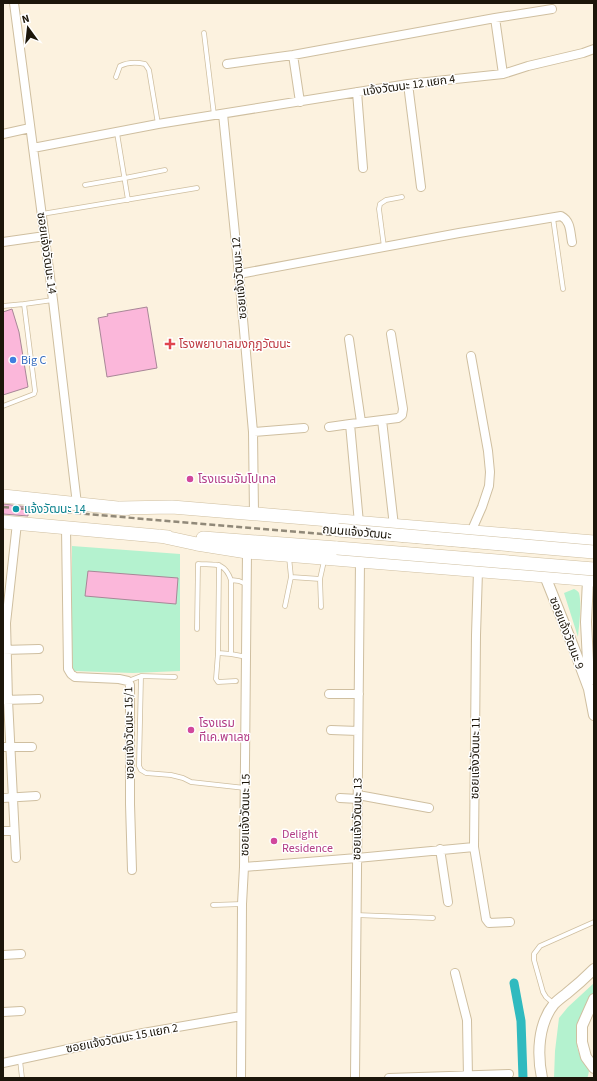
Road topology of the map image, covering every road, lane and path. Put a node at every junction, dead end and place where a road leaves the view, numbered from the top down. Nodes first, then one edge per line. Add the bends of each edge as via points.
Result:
1 (14, 3) edge
2 (552, 9) dead end
3 (494, 18) junction
4 (204, 34) dead end
5 (594, 49) edge
6 (293, 55) junction
7 (227, 64) dead end
8 (503, 74) junction
9 (116, 78) dead end
10 (408, 84) junction
11 (358, 92) junction
12 (300, 102) junction
13 (223, 114) junction
14 (214, 115) junction
15 (158, 124) junction
16 (30, 128) junction
17 (117, 133) junction
18 (3, 134) edge
19 (33, 148) junction
20 (363, 168) dead end
21 (165, 170) dead end
22 (125, 178) junction
23 (85, 185) dead end
24 (421, 187) dead end
25 (197, 188) dead end
26 (402, 197) dead end
27 (128, 200) junction
28 (42, 214) junction
29 (553, 218) junction
30 (45, 236) junction
31 (3, 242) edge
32 (572, 242) dead end
33 (384, 247) junction
34 (239, 274) junction
35 (563, 289) dead end
36 (53, 300) junction
37 (24, 304) junction
38 (3, 306) edge
39 (391, 334) dead end
40 (349, 339) dead end
41 (471, 356) dead end
42 (3, 406) edge
43 (382, 420) junction
44 (361, 422) junction
45 (350, 424) junction
46 (329, 427) dead end
47 (304, 428) dead end
48 (253, 432) junction
49 (3, 496) edge
50 (77, 504) junction
51 (120, 508) junction
52 (254, 514) junction
53 (3, 522) edge
54 (17, 523) junction
55 (359, 523) junction
56 (394, 526) junction
57 (66, 528) junction
58 (470, 532) junction
59 (160, 536) junction
60 (526, 537) junction
61 (593, 545) edge
62 (247, 552) junction
63 (289, 555) junction
64 (324, 558) junction
65 (360, 561) junction
66 (219, 565) junction
67 (478, 571) junction
68 (525, 574) junction
69 (545, 576) junction
70 (592, 576) edge
71 (291, 577) junction
72 (320, 579) junction
73 (231, 580) junction
74 (247, 584) junction
75 (6, 590) edge
76 (590, 596) edge
77 (285, 606) dead end
78 (321, 607) dead end
79 (196, 629) dead end
80 (39, 649) dead end
81 (4, 650) edge
82 (218, 653) junction
83 (232, 654) junction
84 (247, 657) junction
85 (141, 676) junction
86 (175, 677) dead end
87 (128, 681) junction
88 (236, 681) dead end
89 (589, 689) junction
90 (329, 694) dead end
91 (359, 694) junction
92 (39, 698) dead end
93 (5, 700) edge
94 (594, 715) edge
95 (331, 730) dead end
96 (358, 731) junction
97 (6, 747) edge
98 (32, 747) dead end
99 (245, 788) junction
100 (36, 796) dead end
101 (358, 797) junction
102 (3, 798) edge
103 (12, 798) junction
104 (340, 798) dead end
105 (428, 808) dead end
106 (3, 831) edge
107 (14, 831) junction
108 (474, 846) junction
109 (440, 849) junction
110 (16, 858) dead end
111 (357, 858) junction
112 (244, 867) junction
113 (132, 870) dead end
114 (448, 902) dead end
115 (242, 904) junction
116 (213, 905) dead end
117 (356, 916) junction
118 (433, 918) dead end
119 (510, 922) dead end
120 (594, 922) edge
121 (21, 954) dead end
122 (3, 955) edge
123 (594, 970) edge
124 (455, 974) dead end
125 (594, 999) edge
126 (554, 1004) junction
127 (21, 1011) dead end
128 (3, 1012) edge
129 (242, 1016) junction
130 (20, 1059) junction
131 (3, 1063) edge
132 (594, 1068) edge
133 (509, 1074) dead end
134 (468, 1077) edge
135 (22, 1078) edge
136 (241, 1078) edge
137 (355, 1078) edge
138 (389, 1078) edge
139 (542, 1078) edge

1 - 16 street, ซอยแจ้งวัฒนะ 14
2 - 3 street
3 - 6 street
3 - 8 street
4 - 14 lane
5 - 8 street, แจ้งวัฒนะ 12 แยก 4
6 - 7 street
6 - 12 street
8 - 10 street, แจ้งวัฒนะ 12 แยก 4
9 - 15 lane via 120,66 126,63 145,64 149,70
10 - 11 street, แจ้งวัฒนะ 12 แยก 4
10 - 24 street
11 - 12 street, แจ้งวัฒนะ 12 แยก 4
11 - 20 street
12 - 13 street, แจ้งวัฒนะ 12 แยก 4
13 - 14 street, แจ้งวัฒนะ 12 แยก 4
13 - 34 street, ซอยแจ้งวัฒนะ 12
14 - 15 street, แจ้งวัฒนะ 12 แยก 4
15 - 17 street, แจ้งวัฒนะ 12 แยก 4
16 - 18 street
16 - 19 street, ซอยแจ้งวัฒนะ 14
17 - 19 street, แจ้งวัฒนะ 12 แยก 4
17 - 22 lane
19 - 28 street, ซอยแจ้งวัฒนะ 14
21 - 22 lane
22 - 23 lane
22 - 27 lane
25 - 27 lane
26 - 33 lane via 380,204
27 - 28 lane
28 - 30 street, ซอยแจ้งวัฒนะ 14
29 - 32 street via 561,216 566,219
29 - 33 street
29 - 35 lane
30 - 31 street
30 - 36 street, ซอยแจ้งวัฒนะ 14
33 - 34 street
34 - 48 street, ซอยแจ้งวัฒนะ 12
36 - 37 lane
36 - 50 street, ซอยแจ้งวัฒนะ 14
37 - 38 lane
37 - 42 lane via 35,392
39 - 43 street via 403,409 402,415 398,418
40 - 44 street
41 - 58 street via 490,472 489,486 482,507
43 - 44 street
43 - 56 street
44 - 45 street
45 - 46 street
45 - 55 street
47 - 48 street
48 - 52 street, ซอยแจ้งวัฒนะ 12
49 - 50 main road, ถนนแจ้งวัฒนะ
50 - 51 main road, ถนนแจ้งวัฒนะ
51 - 52 main road, ถนนแจ้งวัฒนะ via 172,507
51 - 61 main road, ถนนแจ้งวัฒนะ, bridge via 173,516 338,530
52 - 55 main road, ถนนแจ้งวัฒนะ
53 - 54 main road, ถนนแจ้งวัฒนะ
54 - 57 main road, ถนนแจ้งวัฒนะ
54 - 75 street
55 - 56 main road, ถนนแจ้งวัฒนะ
56 - 58 main road, ถนนแจ้งวัฒนะ
57 - 59 main road, ถนนแจ้งวัฒนะ
57 - 87 street, ซอยแจ้งวัฒนะ 15/1 via 68,669 75,677
58 - 60 main road, ถนนแจ้งวัฒนะ
59 - 62 main road, ถนนแจ้งวัฒนะ
59 - 70 main road, ถนนแจ้งวัฒนะ, bridge via 337,548
60 - 61 main road, ถนนแจ้งวัฒนะ
60 - 68 main road via 534,544 536,557 533,570
61 - 70 main road
62 - 63 main road, ถนนแจ้งวัฒนะ
62 - 74 street, ซอยแจ้งวัฒนะ 15
63 - 64 main road, ถนนแจ้งวัฒนะ
63 - 71 lane
64 - 65 main road, ถนนแจ้งวัฒนะ
64 - 72 lane
65 - 67 main road, ถนนแจ้งวัฒนะ
65 - 91 street, ซอยแจ้งวัฒนะ 13
66 - 73 lane via 228,572
66 - 79 lane via 198,564
66 - 82 lane
67 - 68 main road, ถนนแจ้งวัฒนะ
67 - 108 street, ซอยแจ้งวัฒนะ 11
68 - 69 main road, ถนนแจ้งวัฒนะ
69 - 70 main road, ถนนแจ้งวัฒนะ
69 - 89 street, ซอยแจ้งวัฒนะ 9
70 - 76 street, ซอยแจ้งวัฒนะ 9
71 - 72 lane
71 - 77 lane
72 - 78 lane
73 - 74 lane
73 - 83 lane
74 - 84 street, ซอยแจ้งวัฒนะ 15
75 - 81 street
76 - 89 street, ซอยแจ้งวัฒนะ 9 via 586,622
80 - 81 street
81 - 93 street
82 - 83 lane
82 - 88 lane via 216,679 218,682
83 - 84 lane
84 - 99 street, ซอยแจ้งวัฒนะ 15
85 - 86 lane
85 - 87 lane
85 - 99 lane via 139,766 142,771 171,775 191,782
87 - 113 street, ซอยแจ้งวัฒนะ 15/1
89 - 94 street, ซอยแจ้งวัฒนะ 9
90 - 91 street
91 - 96 street, ซอยแจ้งวัฒนะ 13
92 - 93 street
93 - 97 street
95 - 96 street
96 - 101 street, ซอยแจ้งวัฒนะ 13
97 - 98 street
97 - 103 street
99 - 112 street, ซอยแจ้งวัฒนะ 15
100 - 103 street
101 - 104 street
101 - 105 street
101 - 111 street, ซอยแจ้งวัฒนะ 13
102 - 103 street
103 - 107 street
106 - 107 street
107 - 110 street
108 - 109 street
108 - 119 street, ซอยแจ้งวัฒนะ 11 via 486,919 489,923
109 - 111 street
109 - 114 street
111 - 112 street
111 - 117 street, ซอยแจ้งวัฒนะ 13
112 - 115 street, ซอยแจ้งวัฒนะ 15
115 - 116 lane
115 - 129 street, ซอยแจ้งวัฒนะ 15
117 - 118 lane
117 - 137 street, ซอยแจ้งวัฒนะ 13
120 - 126 lane via 540,946 534,954 543,992
121 - 122 street
123 - 126 street
124 - 134 street via 467,1020
125 - 132 street via 582,1026 582,1042 586,1057
126 - 139 street via 541,1033 539,1048
127 - 128 street
129 - 130 street, ซอยแจ้งวัฒนะ 15 แยก 2 via 143,1033
129 - 136 street, ซอยแจ้งวัฒนะ 15
130 - 131 street, ซอยแจ้งวัฒนะ 15 แยก 2
130 - 135 lane
133 - 134 street
134 - 138 street

